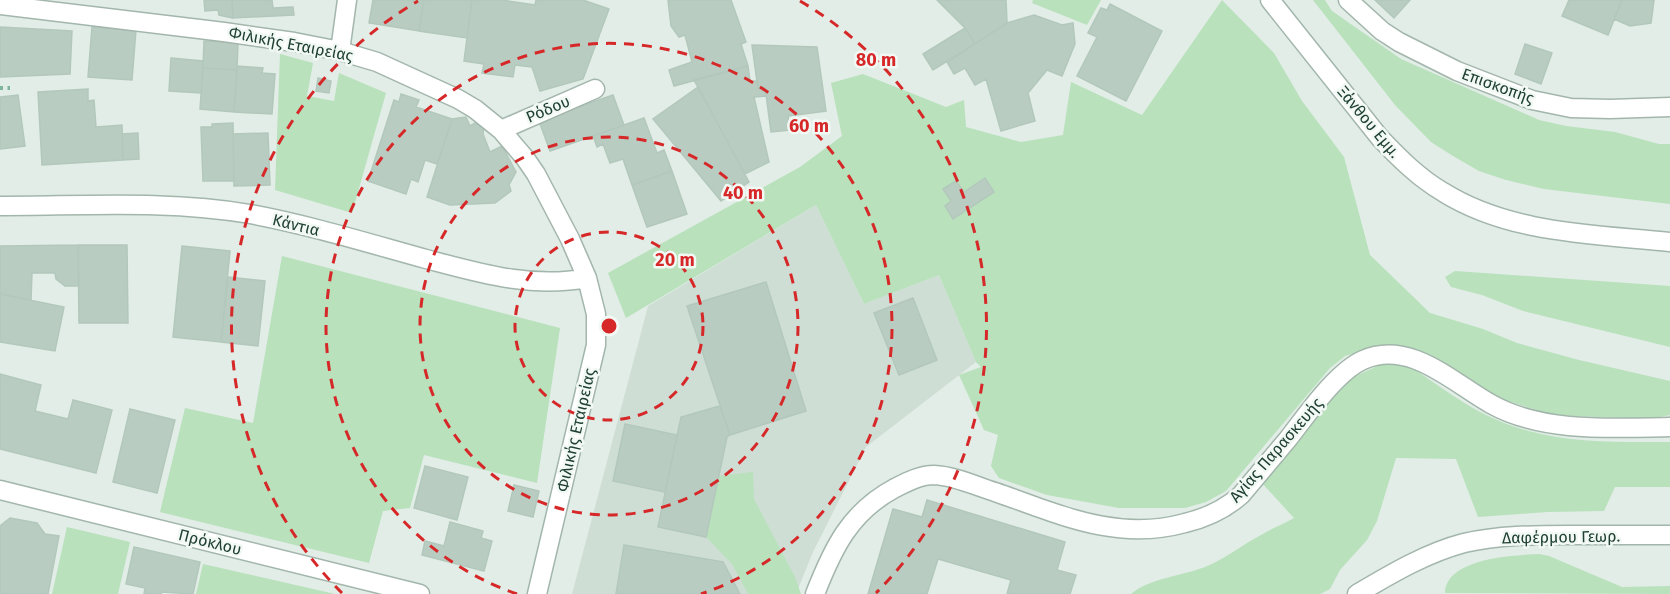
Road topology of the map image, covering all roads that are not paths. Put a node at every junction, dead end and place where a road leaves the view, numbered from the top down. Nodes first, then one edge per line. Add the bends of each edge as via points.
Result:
1 (347, 0) edge
2 (1270, 0) edge
3 (1348, 0) edge
4 (0, 5) edge
5 (340, 51) junction
6 (595, 89) dead end
7 (1670, 107) edge
8 (501, 130) junction
9 (0, 206) edge
10 (1670, 242) edge
11 (587, 278) junction
12 (1670, 427) edge
13 (0, 490) edge
14 (1670, 535) edge
15 (1362, 593) edge
16 (420, 594) edge
17 (537, 594) edge
18 (815, 594) edge

1 - 5 street
2 - 10 street, Ξάνθου Εμμ. via 1380,138 1441,192 1485,214 1528,225
3 - 7 street, Επισκοπής via 1399,42 1523,96 1572,108
4 - 5 street, Φιλικής Εταιρείας via 224,32
5 - 8 street, Φιλικής Εταιρείας via 377,62 449,95
6 - 8 street, Ρόδου
8 - 11 street, Φιλικής Εταιρείας via 536,174
9 - 11 street, Κάντια via 216,209 283,221 484,274 534,282
11 - 17 street, Φιλικής Εταιρείας via 597,320 596,345
12 - 18 street, Αγίας Παρασκευής via 1588,426 1522,417 1492,405 1419,361 1393,356 1365,359 1340,377 1315,404 1241,495 1210,515 1168,527 1117,530 1081,522 963,481 936,475 922,477 881,497 855,519 832,553
13 - 16 street, Πρόκλου
14 - 15 street, Δαφέρμου Γεωρ. via 1531,535 1463,543 1383,578

